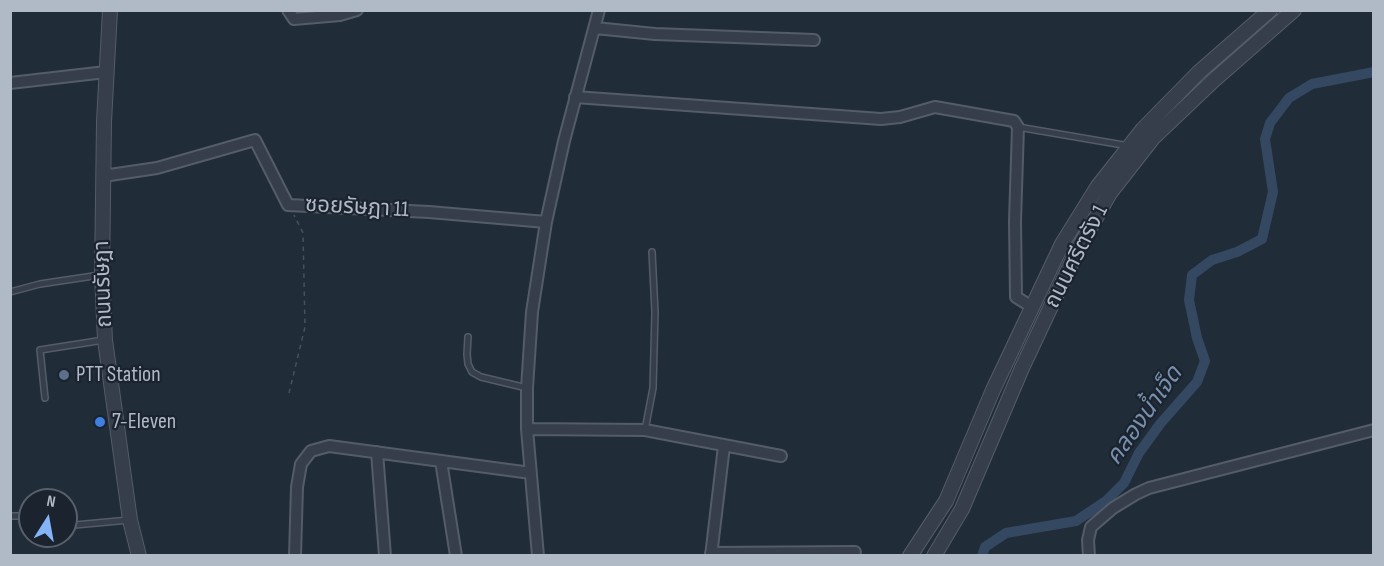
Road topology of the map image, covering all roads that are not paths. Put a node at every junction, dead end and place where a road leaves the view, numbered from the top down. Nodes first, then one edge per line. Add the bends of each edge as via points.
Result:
1 (110, 10) edge
2 (288, 10) edge
3 (357, 10) edge
4 (599, 10) edge
5 (1270, 10) edge
6 (1294, 10) edge
7 (595, 28) junction
8 (814, 40) dead end
9 (106, 72) junction
10 (10, 83) edge
11 (575, 97) junction
12 (1018, 127) junction
13 (1129, 146) junction
14 (103, 176) junction
15 (546, 222) junction
16 (652, 252) dead end
17 (102, 275) junction
18 (10, 292) edge
19 (1032, 307) junction
20 (468, 337) dead end
21 (105, 340) junction
22 (527, 388) junction
23 (45, 398) dead end
24 (527, 429) junction
25 (645, 430) junction
26 (1374, 430) edge
27 (724, 447) junction
28 (378, 452) junction
29 (781, 456) dead end
30 (441, 461) junction
31 (531, 473) junction
32 (13, 516) dead end
33 (18, 516) edge
34 (130, 520) junction
35 (78, 525) edge
36 (855, 552) dead end
37 (711, 554) edge
38 (139, 555) edge
39 (295, 555) edge
40 (385, 555) edge
41 (456, 555) edge
42 (538, 555) edge
43 (910, 555) edge
44 (934, 555) edge
45 (1089, 555) edge

1 - 9 street, ถนนรัษฎา
2 - 3 street via 294,19
4 - 7 street
5 - 13 street, ถนนศรีตรัง 1 via 1199,72
6 - 44 street, ถนนศรีตรัง 1 via 1154,138 1110,193 1022,368 962,509
7 - 8 street
7 - 11 street
9 - 10 street
9 - 14 street, ถนนรัษฎา
11 - 12 street via 880,119 936,107 1006,118
11 - 15 street
12 - 13 lane
12 - 19 street via 1016,297
13 - 19 street, ถนนศรีตรัง 1 via 1098,186 1062,244
14 - 15 street, ซอยรัษฎา 11 via 157,168 255,140 288,205
14 - 17 street, ถนนรัษฎา
15 - 22 street via 532,312
16 - 25 lane via 653,388
17 - 18 lane
17 - 21 street, ถนนรัษฎา
19 - 43 street, ถนนศรีตรัง 1 via 946,501
20 - 22 lane via 468,364 472,372
21 - 23 lane via 40,350
21 - 34 street, ถนนรัษฎา
22 - 24 street
24 - 25 street
24 - 31 street
25 - 27 street
26 - 45 street via 1136,494 1091,527
27 - 29 street
27 - 37 street
28 - 30 street
28 - 39 street via 329,446 311,452 301,464
28 - 40 street
30 - 31 street
30 - 41 street
31 - 42 street
32 - 33 lane
34 - 35 lane
34 - 38 street, ถนนรัษฎา
36 - 37 street

